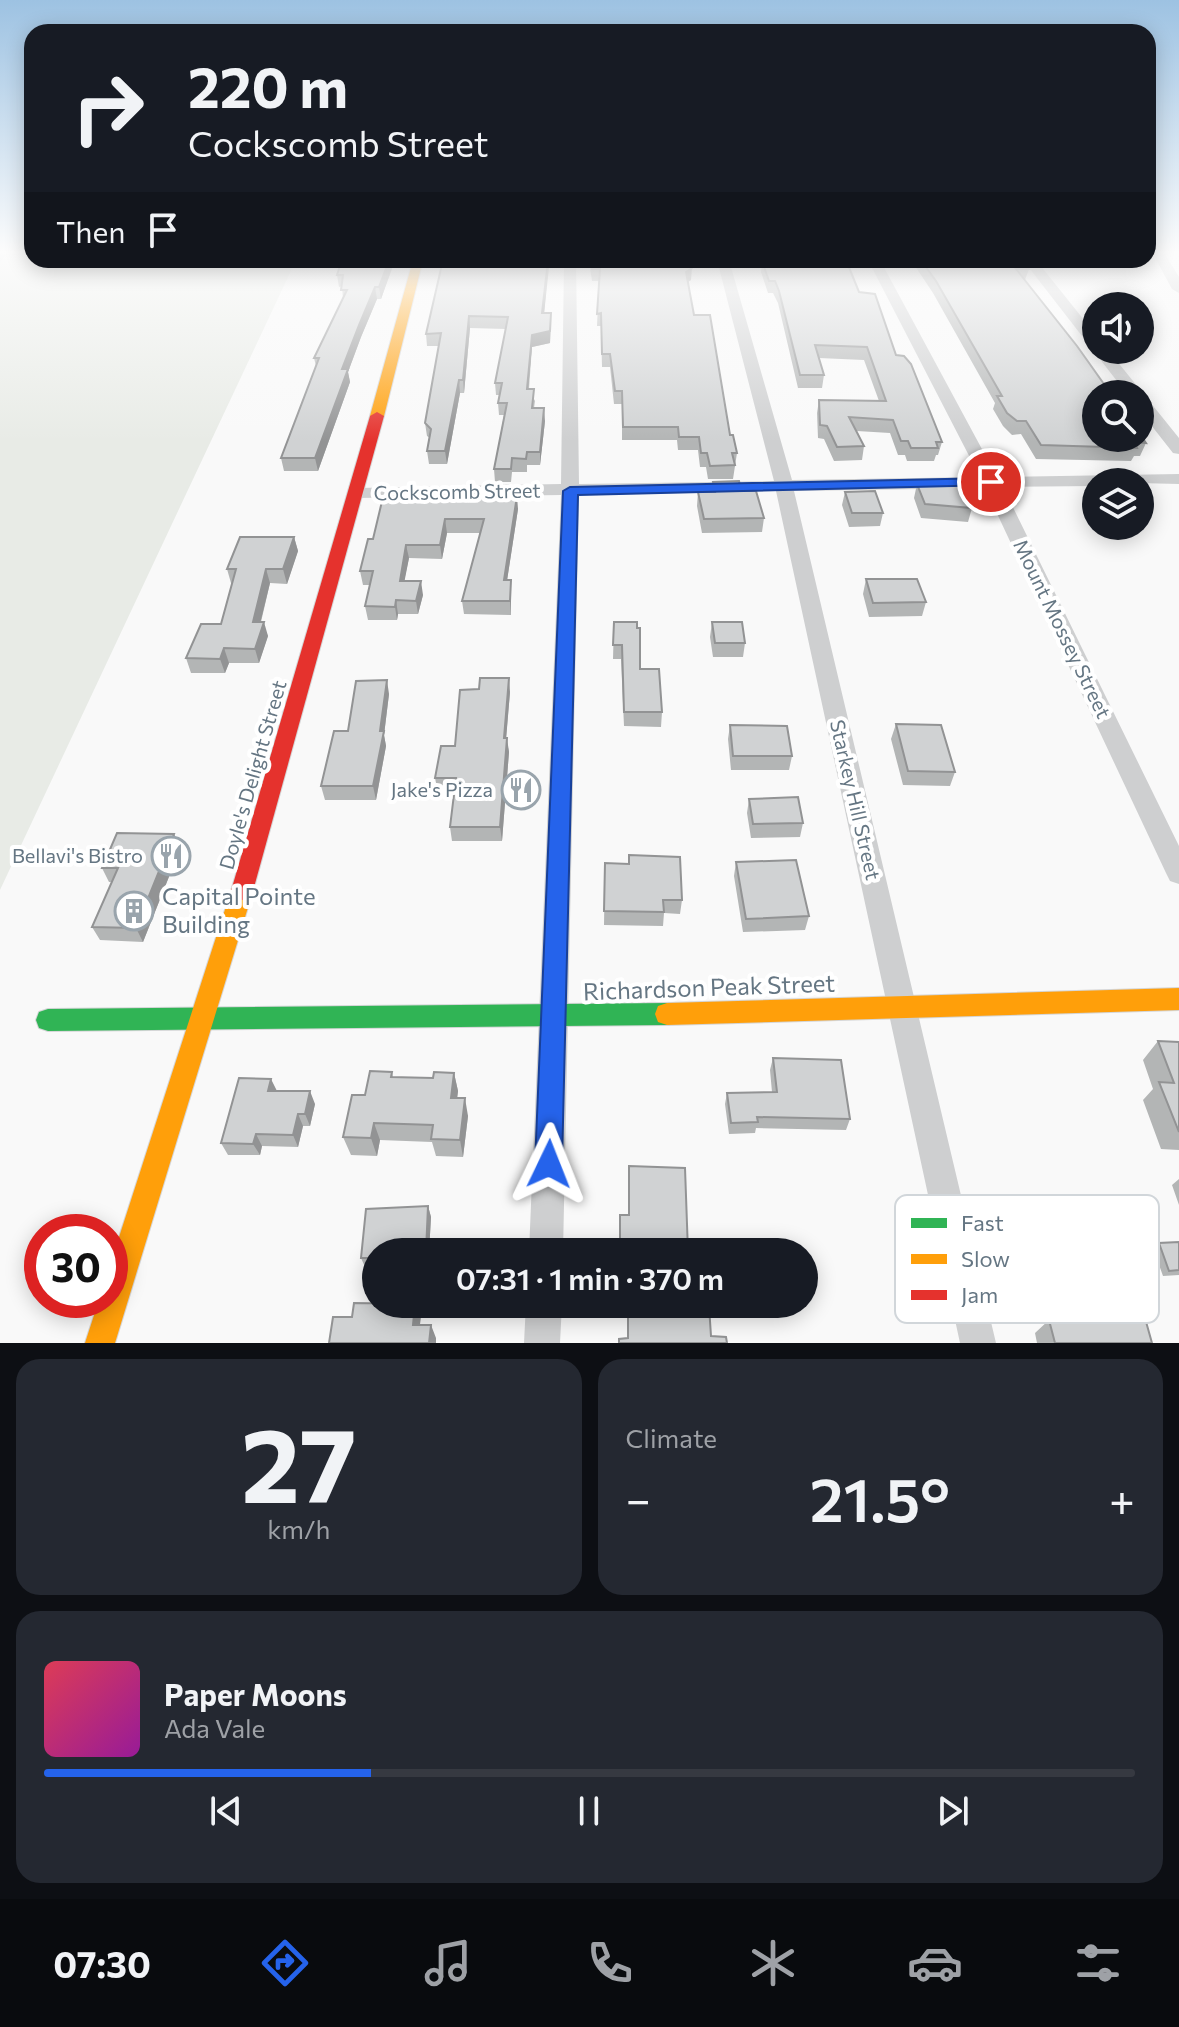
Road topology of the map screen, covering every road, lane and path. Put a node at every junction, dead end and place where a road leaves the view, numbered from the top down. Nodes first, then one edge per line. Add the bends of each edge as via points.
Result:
1 (403, 317) edge
2 (570, 317) edge
3 (738, 317) edge
4 (904, 317) edge
5 (1111, 364) edge
6 (1124, 380) edge
7 (1154, 418) edge
8 (1179, 449) edge
9 (1179, 479) edge
10 (991, 482) junction
11 (784, 485) junction
12 (570, 491) junction
13 (358, 493) junction
14 (1179, 873) edge
15 (1179, 999) edge
16 (902, 1006) junction
17 (554, 1017) junction
18 (205, 1019) junction
19 (48, 1020) dead end
20 (945, 1195) edge
21 (546, 1238) edge
22 (543, 1318) edge
23 (973, 1323) edge
24 (100, 1343) edge
25 (542, 1343) edge
26 (978, 1343) edge

1 - 13 street, Doyle's Delight Street
2 - 12 street
3 - 11 street, Starkey Hill Street
4 - 10 street, Mount Mossey Street
5 - 6 street
7 - 8 street
9 - 10 street, Cockscomb Street
10 - 11 street, Cockscomb Street
10 - 14 street, Mount Mossey Street
11 - 12 street, Cockscomb Street
11 - 16 street, Starkey Hill Street
12 - 13 street, Cockscomb Street
12 - 17 street
13 - 18 street, Doyle's Delight Street
15 - 16 street, Richardson Peak Street
16 - 17 street, Richardson Peak Street
16 - 20 street, Starkey Hill Street
17 - 18 street, Richardson Peak Street
17 - 21 street
18 - 19 street, Richardson Peak Street
18 - 24 street, Doyle's Delight Street
22 - 25 street
23 - 26 street, Starkey Hill Street

